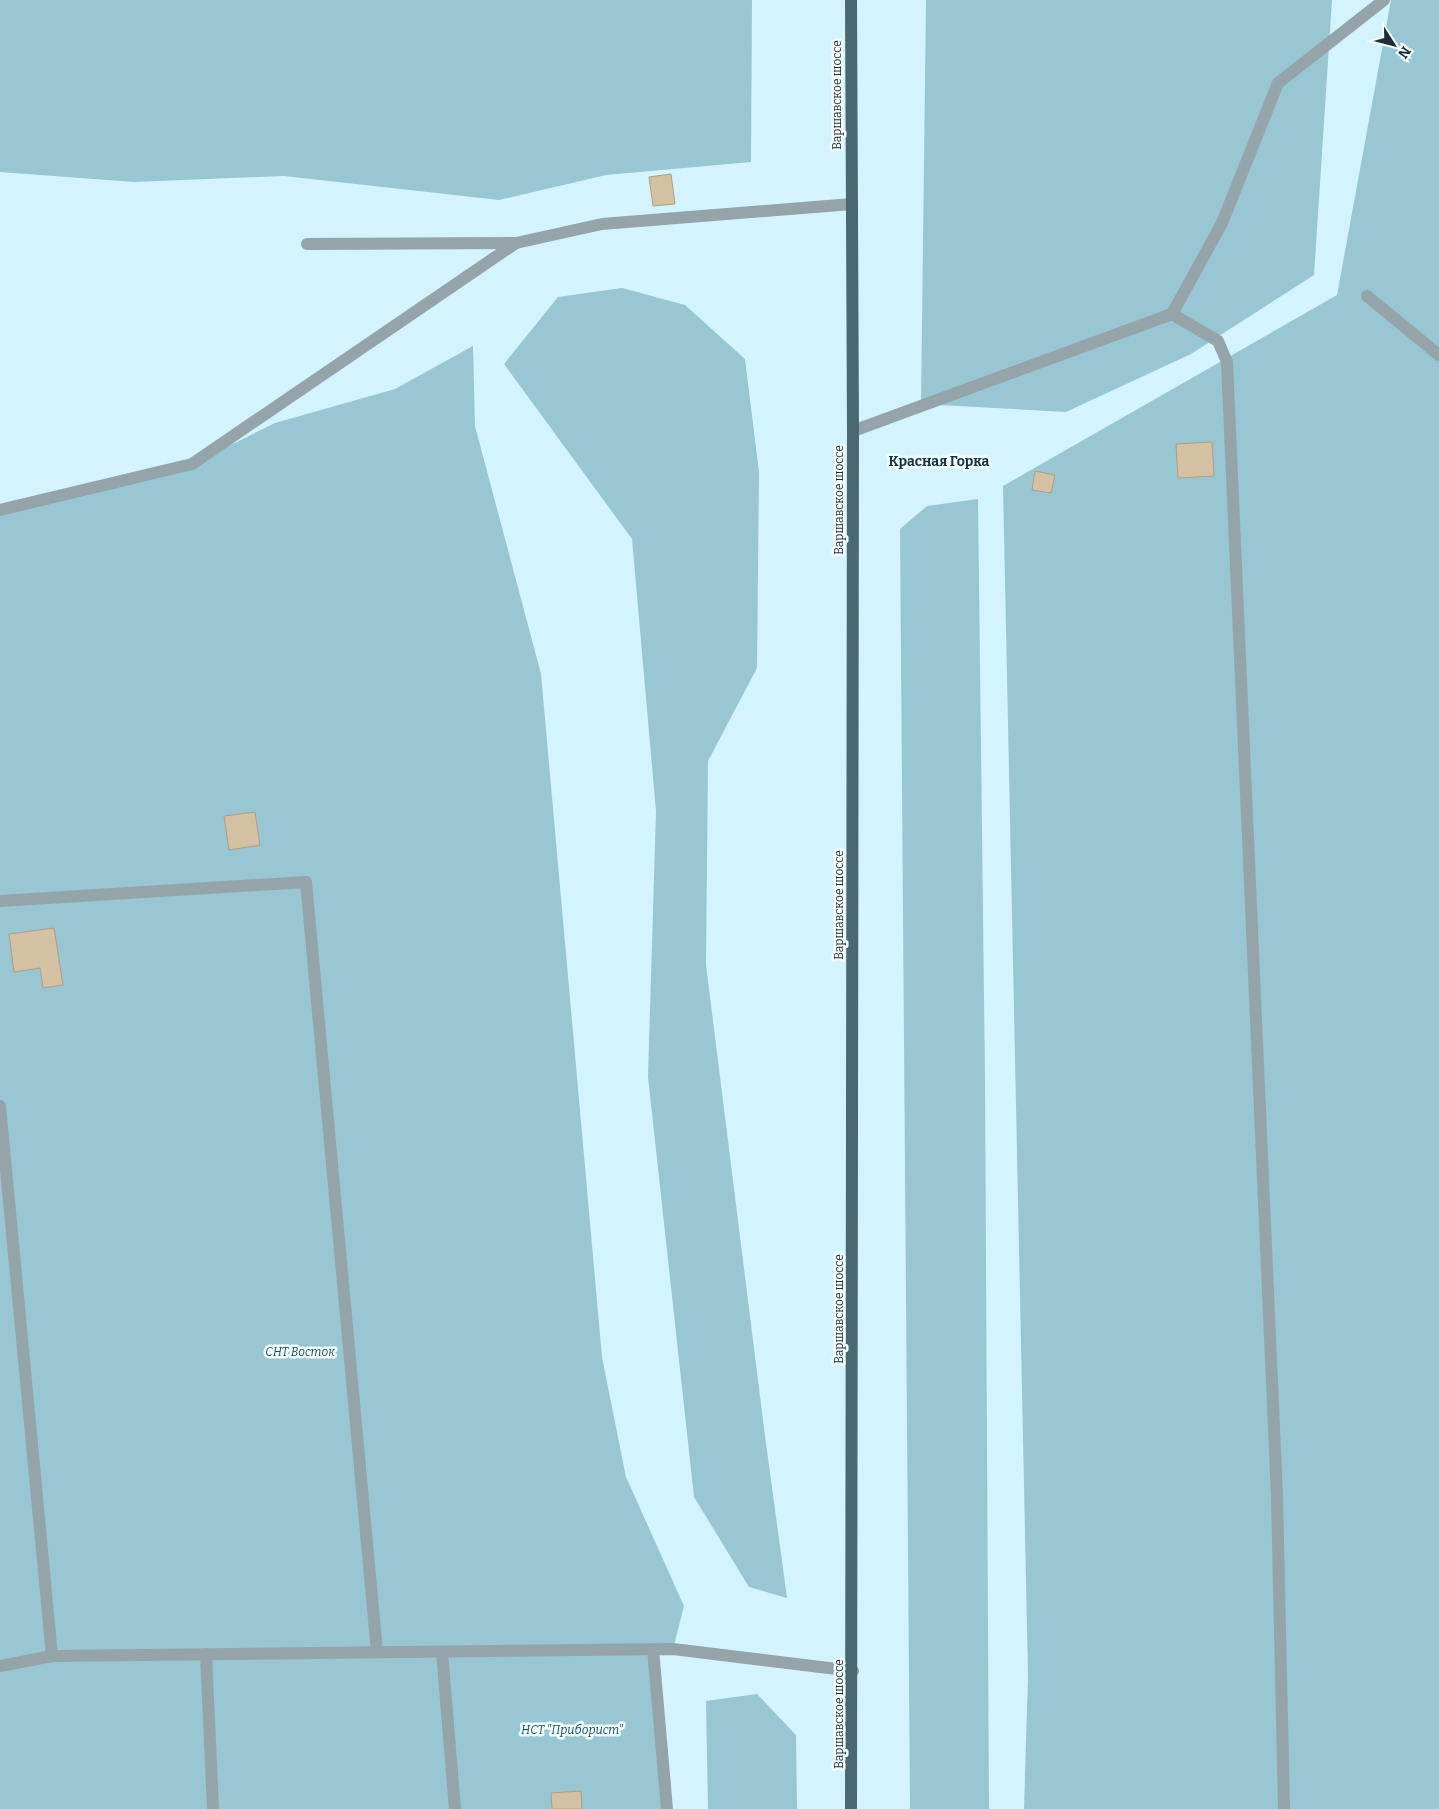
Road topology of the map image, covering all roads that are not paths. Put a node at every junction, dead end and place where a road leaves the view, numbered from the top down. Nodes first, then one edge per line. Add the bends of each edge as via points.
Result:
1 (850, 0) edge
2 (1384, 0) edge
3 (852, 204) junction
4 (516, 243) junction
5 (308, 244) dead end
6 (1367, 296) dead end
7 (1172, 314) junction
8 (1439, 355) edge
9 (853, 432) junction
10 (0, 510) edge
11 (0, 900) edge
12 (0, 1106) edge
13 (653, 1649) junction
14 (377, 1652) junction
15 (442, 1652) junction
16 (206, 1654) junction
17 (52, 1656) junction
18 (0, 1666) edge
19 (853, 1671) junction
20 (212, 1809) edge
21 (455, 1809) edge
22 (667, 1809) edge
23 (851, 1809) edge
24 (1284, 1809) edge

1 - 3 main road, Варшавское шоссе
2 - 7 lane via 1278,83 1222,223
3 - 4 lane via 602,224
3 - 9 main road, Варшавское шоссе
4 - 5 lane
4 - 10 lane via 192,464
6 - 8 lane
7 - 9 lane
7 - 24 lane via 1218,341 1227,362 1276,1486
9 - 19 main road, Варшавское шоссе
11 - 14 lane via 306,882
12 - 17 lane
13 - 15 lane
13 - 19 lane
13 - 22 lane
14 - 15 lane
14 - 16 lane
15 - 21 lane
16 - 17 lane
16 - 20 lane
17 - 18 lane
19 - 23 main road, Варшавское шоссе

